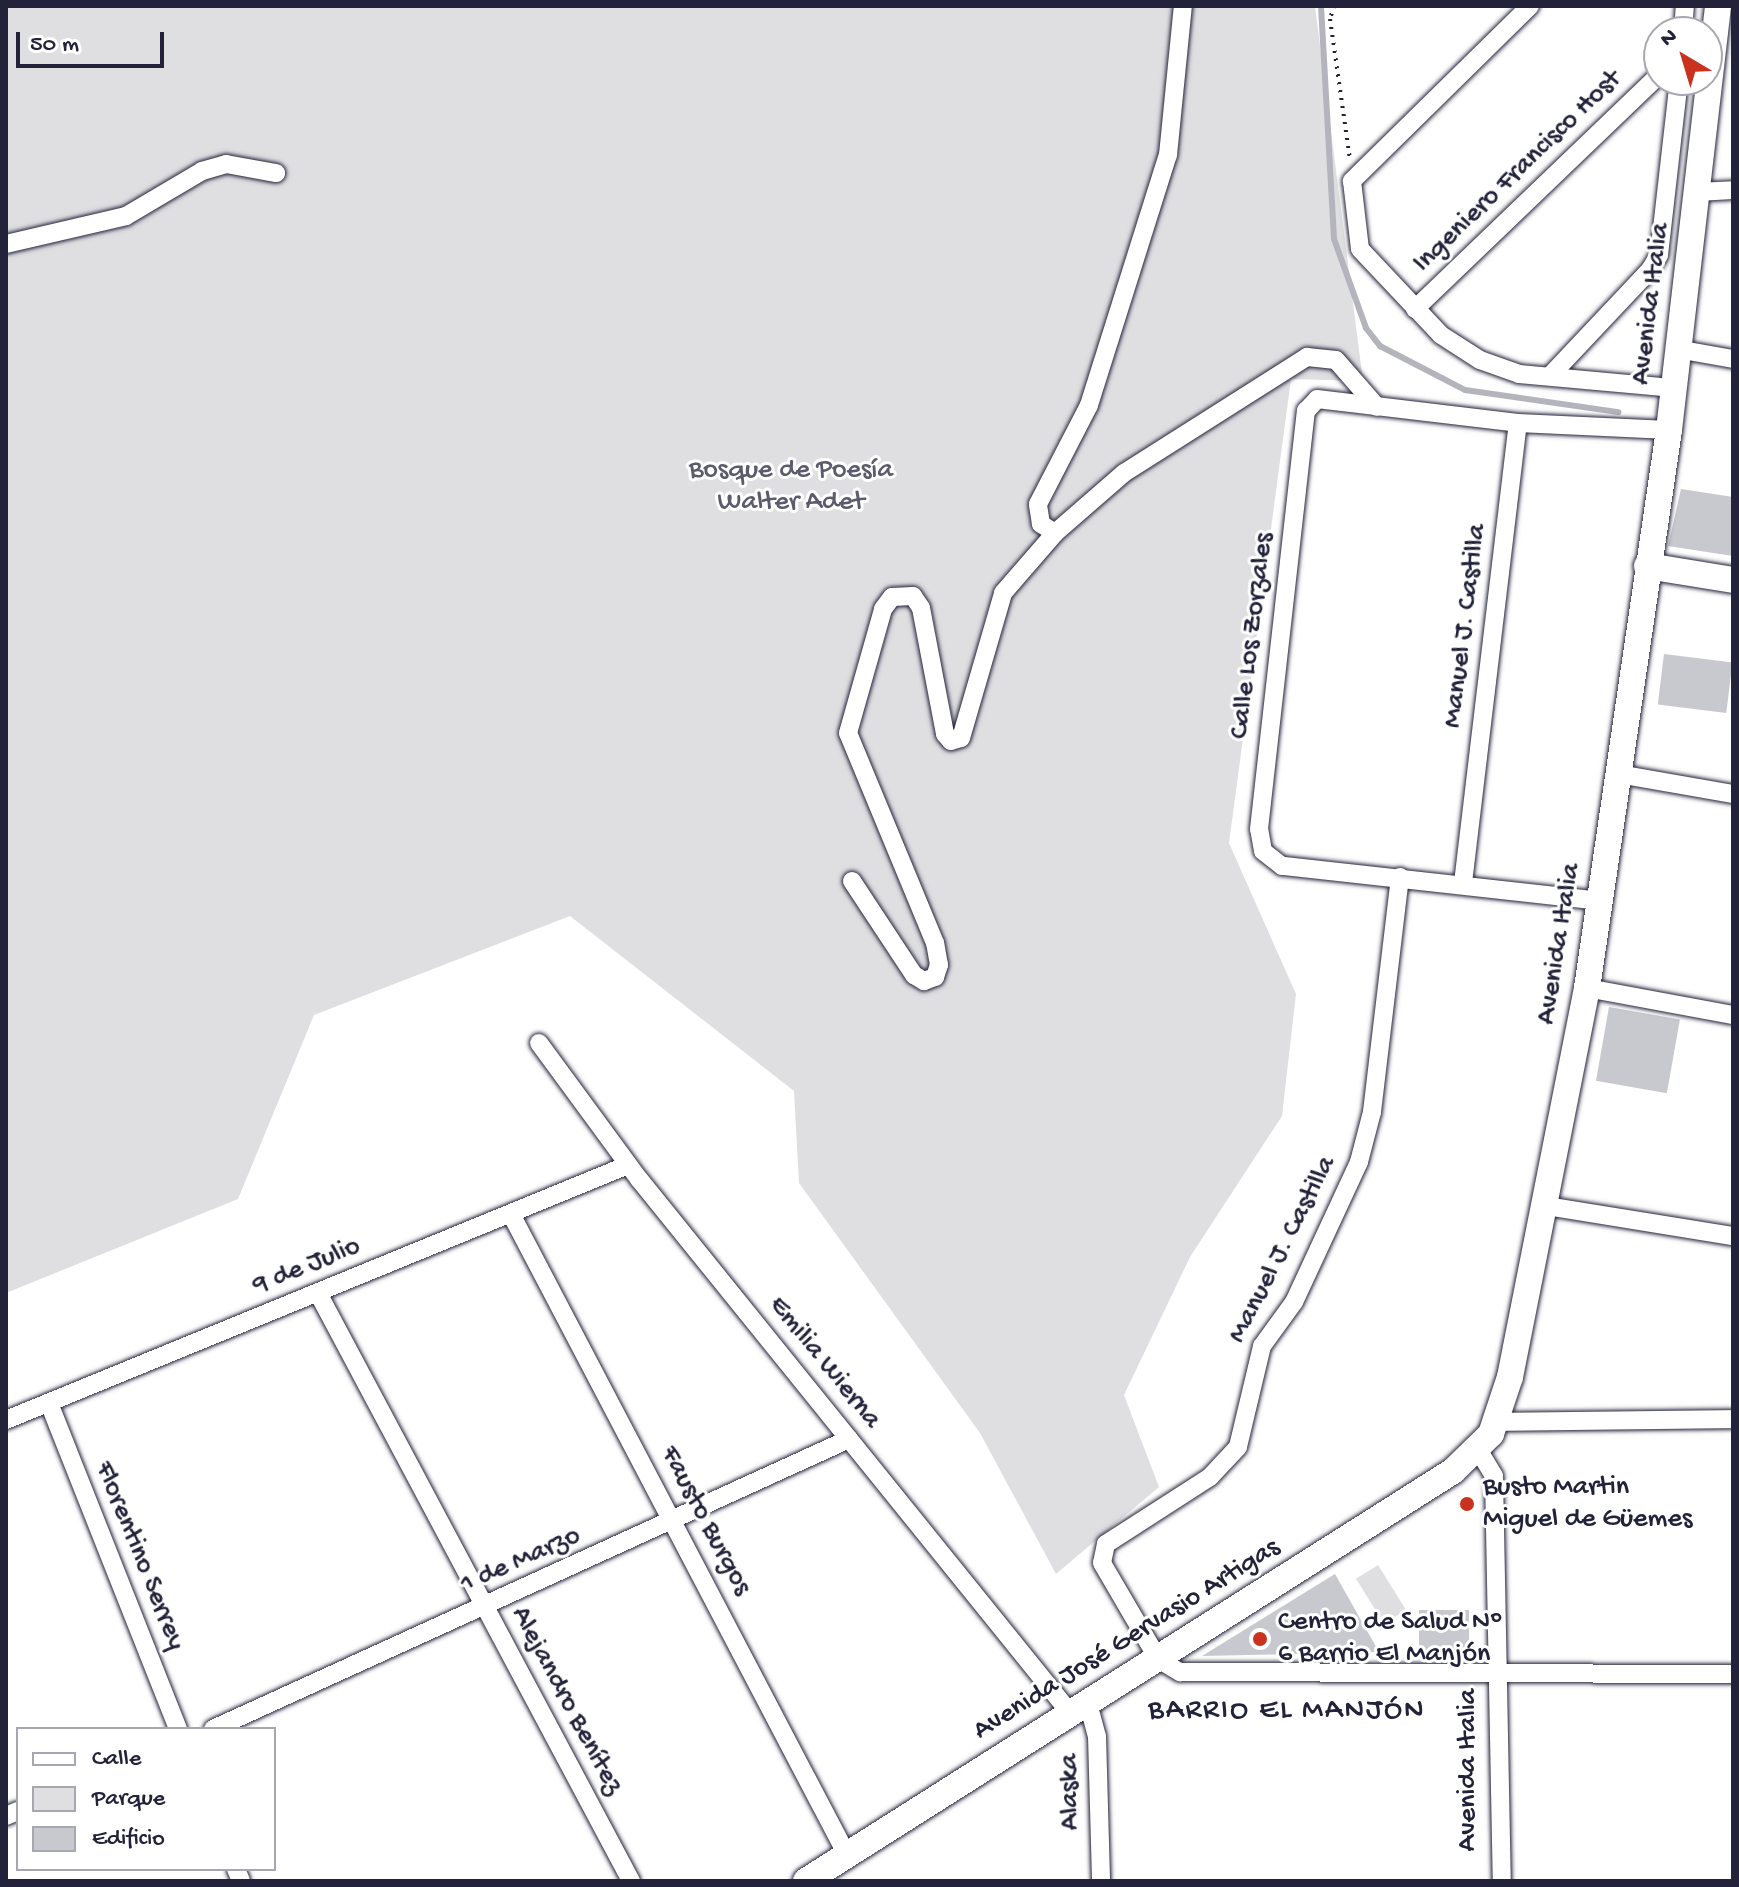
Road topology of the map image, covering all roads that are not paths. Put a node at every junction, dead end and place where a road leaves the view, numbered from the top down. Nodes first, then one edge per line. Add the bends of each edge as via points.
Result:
1 (1183, 6) edge
2 (1530, 6) edge
3 (1718, 6) edge
4 (1643, 90) edge
5 (1677, 96) edge
6 (276, 173) dead end
7 (1733, 190) edge
8 (1697, 192) junction
9 (6, 244) edge
10 (1415, 309) junction
11 (1677, 349) junction
12 (1733, 359) edge
13 (1550, 376) junction
14 (1674, 388) junction
15 (1377, 407) junction
16 (1518, 423) junction
17 (1669, 430) junction
18 (1055, 533) junction
19 (1647, 566) junction
20 (1733, 580) edge
21 (1618, 774) junction
22 (1733, 794) edge
23 (1400, 877) junction
24 (852, 881) dead end
25 (1463, 883) junction
26 (1601, 901) junction
27 (1587, 988) junction
28 (1733, 1015) edge
29 (539, 1043) dead end
30 (628, 1165) junction
31 (1547, 1206) junction
32 (511, 1214) junction
33 (1733, 1236) edge
34 (318, 1293) junction
35 (49, 1403) junction
36 (1733, 1419) edge
37 (6, 1420) edge
38 (1496, 1422) junction
39 (849, 1439) junction
40 (1479, 1451) junction
41 (675, 1522) junction
42 (484, 1608) junction
43 (1158, 1659) junction
44 (1733, 1674) edge
45 (1501, 1675) junction
46 (1079, 1709) junction
47 (177, 1727) edge
48 (217, 1727) edge
49 (847, 1855) junction
50 (631, 1881) edge
51 (806, 1881) edge
52 (1101, 1881) edge
53 (1502, 1881) edge

1 - 18 street via 1173,129 1164,171 1089,405 1038,504 1041,524
2 - 10 street via 1352,181 1360,249
3 - 8 main road, Avenida Italia
4 - 10 street, Ingeniero Francisco Host
5 - 13 street via 1659,255
6 - 9 street via 226,164 202,171 126,216
7 - 8 street
8 - 11 main road, Avenida Italia
10 - 13 street via 1441,335 1480,360 1519,374
11 - 12 street
11 - 14 main road, Avenida Italia
13 - 14 street
14 - 17 main road, Avenida Italia
15 - 16 street
15 - 18 street via 1336,360 1307,357 1145,458
15 - 23 street, Calle Los Zorzales via 1317,399 1309,403 1259,829 1263,851 1282,866
16 - 17 street
16 - 25 street, Manuel J. Castilla
17 - 19 main road, Avenida Italia
18 - 24 street via 1003,593 961,738 951,741 945,734 921,608 913,596 892,597 883,609 850,713 851,747 935,943 935,977 924,981 914,975
19 - 20 main road
19 - 21 main road, Avenida Italia
21 - 22 street
21 - 26 main road, Avenida Italia
23 - 25 street
23 - 43 street, Manuel J. Castilla via 1372,1112 1359,1162 1294,1302 1262,1346 1238,1447 1210,1477 1100,1553
25 - 26 street
26 - 27 main road, Avenida Italia
27 - 28 street
27 - 31 main road, Avenida Italia
29 - 30 street, Emilia Wierna
30 - 32 street, 9 de Julio
30 - 39 street, Emilia Wierna
31 - 33 street
31 - 38 main road, Avenida Italia
32 - 34 street, 9 de Julio
32 - 41 street, Fausto Burgos
34 - 35 street, 9 de Julio
34 - 42 street, Alejandro Benítez
35 - 37 street, 9 de Julio
35 - 47 street, Florentino Serrey
36 - 38 street
38 - 40 main road, Avenida Italia
39 - 41 street, 1 de Marzo
39 - 46 street, Emilia Wierna
40 - 43 main road, Avenida José Gervasio Artigas
40 - 45 street, Avenida Italia via 1494,1476
41 - 42 street, 1 de Marzo
41 - 49 street, Fausto Burgos
42 - 48 street, 1 de Marzo
42 - 50 street, Alejandro Benítez
43 - 45 street via 1180,1672 1196,1674
43 - 46 main road, Avenida José Gervasio Artigas
44 - 45 street
45 - 53 street, Avenida Italia
46 - 49 main road, Avenida José Gervasio Artigas
46 - 52 street, Alaska via 1097,1736
49 - 51 main road, Avenida José Gervasio Artigas

